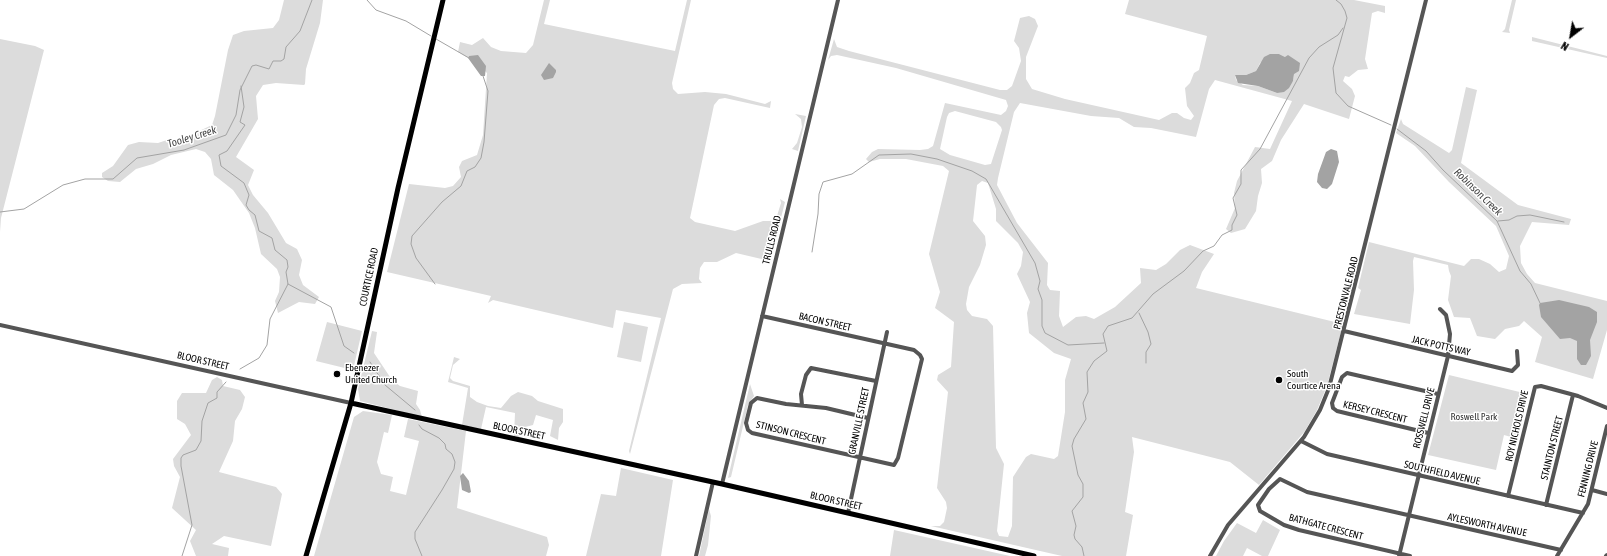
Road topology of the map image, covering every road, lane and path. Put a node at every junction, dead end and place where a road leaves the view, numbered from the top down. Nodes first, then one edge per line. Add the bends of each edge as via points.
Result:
1 (443, 0) edge
2 (838, 0) edge
3 (1426, 0) edge
4 (1440, 309) dead end
5 (762, 316) junction
6 (0, 325) edge
7 (1344, 331) junction
8 (887, 332) dead end
9 (884, 344) junction
10 (1517, 351) dead end
11 (1448, 356) junction
12 (876, 381) junction
13 (1438, 394) junction
14 (1573, 395) junction
15 (351, 404) junction
16 (802, 405) junction
17 (1607, 408) edge
18 (868, 418) junction
19 (1607, 426) edge
20 (1428, 434) junction
21 (1301, 441) junction
22 (1602, 450) junction
23 (1607, 451) edge
24 (859, 458) junction
25 (1419, 476) junction
26 (713, 482) junction
27 (722, 484) junction
28 (1592, 490) junction
29 (1607, 494) edge
30 (1508, 496) junction
31 (1546, 505) junction
32 (848, 513) junction
33 (1583, 513) junction
34 (1410, 517) junction
35 (1561, 550) junction
36 (1400, 555) edge
37 (306, 556) edge
38 (696, 556) edge
39 (1034, 556) edge
40 (1210, 556) edge
41 (1410, 556) edge
42 (1558, 556) edge

1 - 15 main road, COURTICE ROAD via 398,188
2 - 5 street, TRULLS ROAD
3 - 7 street, PRESTONVALE ROAD
4 - 11 street, ROSSWELL DRIVE via 1446,315 1450,334
5 - 9 street, BACON STREET
5 - 27 street, TRULLS ROAD
6 - 15 street, BLOOR STREET
7 - 11 street, JACK POTTS WAY
7 - 21 street, PRESTONVALE ROAD via 1324,402
8 - 9 street, GRANVILLE STREET
9 - 12 street, GRANVILLE STREET
9 - 24 street, BACON STREET via 918,352 922,359 921,365 897,462 890,465
10 - 11 street, JACK POTTS WAY via 1518,365 1512,371
11 - 13 street, ROSSWELL DRIVE
12 - 16 street via 811,368 806,375
12 - 18 street, GRANVILLE STREET
13 - 20 street, ROSSWELL DRIVE
13 - 20 street, KERSEY CRESCENT via 1347,373 1342,376 1332,403 1337,411
14 - 17 street, ROY NICHOLS DRIVE
14 - 30 street, ROY NICHOLS DRIVE via 1541,386 1535,387
14 - 31 street, STAINTON STREET
15 - 26 main road, BLOOR STREET
15 - 37 main road, COURTICE ROAD
16 - 18 street, STINSON CRESCENT
16 - 24 street, STINSON CRESCENT via 757,398 751,403 746,427 752,433
18 - 24 street, GRANVILLE STREET
19 - 22 street, FENNING DRIVE
20 - 25 street, ROSSWELL DRIVE
21 - 25 street, SOUTHFIELD AVENUE via 1326,454
21 - 40 street, PRESTONVALE ROAD via 1228,525
22 - 23 street
22 - 28 street, FENNING DRIVE
24 - 32 street, GRANVILLE STREET
25 - 30 street, SOUTHFIELD AVENUE
25 - 34 street, ROSSWELL DRIVE
26 - 27 main road, BLOOR STREET
26 - 38 street
27 - 32 main road, BLOOR STREET
28 - 29 street
28 - 33 street, FENNING DRIVE
30 - 31 street, SOUTHFIELD AVENUE
31 - 33 street, SOUTHFIELD AVENUE
32 - 39 main road, BLOOR STREET
33 - 35 street, FENNING DRIVE
34 - 35 street, AYLESWORTH AVENUE
34 - 36 street, ROSSWELL DRIVE
34 - 36 street, BATHGATE CRESCENT via 1307,492 1280,479 1258,504 1260,511 1299,530
35 - 42 street, FENNING DRIVE
36 - 41 street

